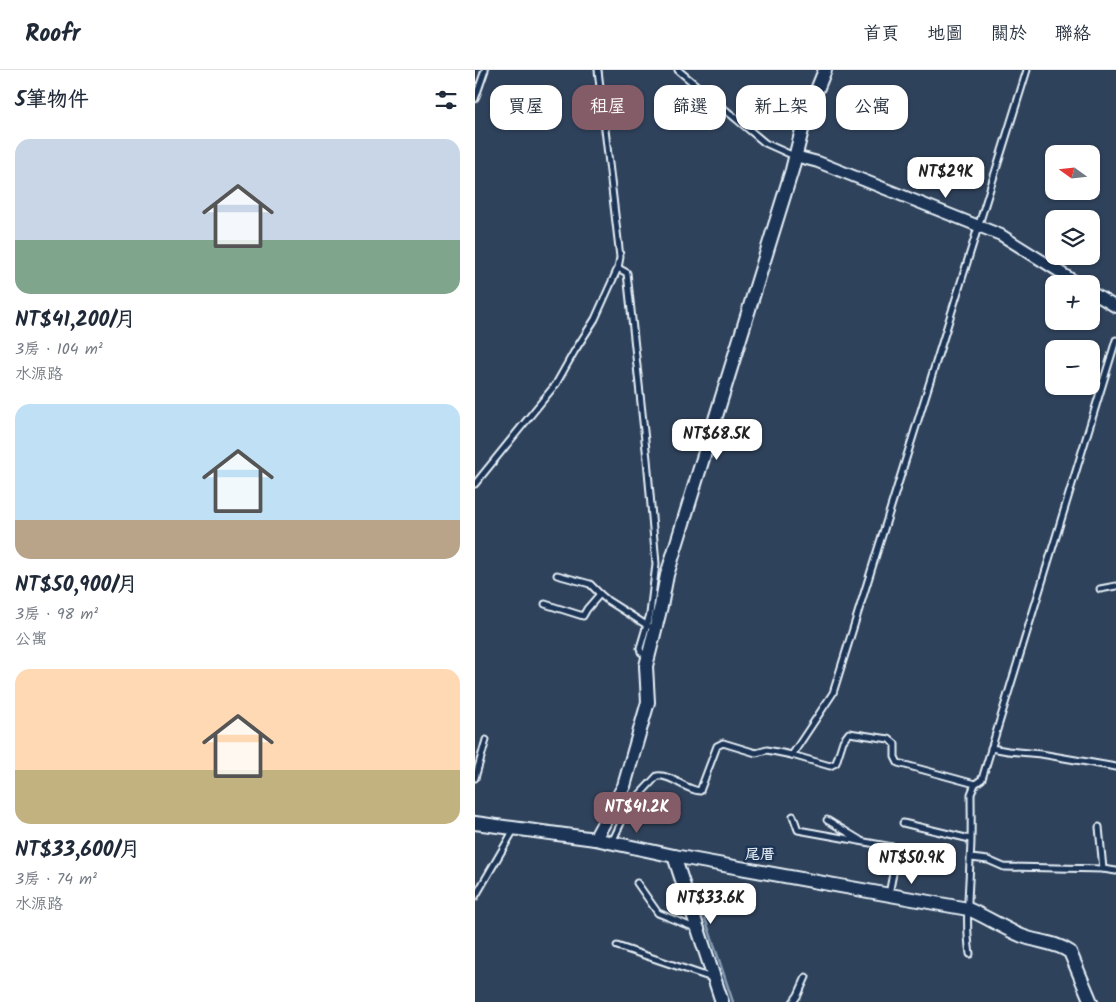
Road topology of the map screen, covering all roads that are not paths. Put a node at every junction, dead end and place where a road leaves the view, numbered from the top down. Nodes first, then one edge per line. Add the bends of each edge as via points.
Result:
1 (485, 70) edge
2 (597, 70) edge
3 (678, 70) edge
4 (825, 70) edge
5 (1027, 70) edge
6 (475, 99) edge
7 (795, 156) junction
8 (979, 225) junction
9 (618, 268) junction
10 (1065, 275) edge
11 (1100, 297) edge
12 (1116, 307) edge
13 (1116, 340) edge
14 (475, 484) edge
15 (557, 575) dead end
16 (1116, 586) edge
17 (1100, 589) dead end
18 (601, 594) junction
19 (545, 604) dead end
20 (651, 627) junction
21 (486, 740) dead end
22 (991, 748) junction
23 (791, 755) junction
24 (1116, 768) edge
25 (475, 777) edge
26 (975, 784) junction
27 (793, 816) dead end
28 (827, 820) dead end
29 (475, 823) edge
30 (903, 823) dead end
31 (1099, 826) dead end
32 (515, 828) junction
33 (595, 839) junction
34 (970, 839) junction
35 (862, 842) junction
36 (611, 843) junction
37 (674, 856) junction
38 (971, 858) junction
39 (1103, 869) junction
40 (1116, 871) edge
41 (637, 883) dead end
42 (888, 895) junction
43 (475, 897) edge
44 (968, 910) junction
45 (698, 929) junction
46 (617, 946) dead end
47 (970, 954) dead end
48 (806, 977) dead end
49 (715, 979) junction
50 (722, 1002) edge
51 (793, 1002) edge
52 (1091, 1002) edge

1 - 6 lane
2 - 9 lane via 620,257
3 - 7 lane via 765,144
4 - 7 street via 804,122
5 - 8 lane
7 - 8 street
7 - 20 street
8 - 10 street
8 - 23 lane via 833,693
9 - 14 lane via 595,319 556,384
9 - 20 lane via 627,273 647,459 656,564
11 - 12 street
13 - 22 lane
15 - 18 lane via 590,584
16 - 17 lane
18 - 19 lane via 583,616
18 - 20 lane
20 - 33 street via 645,671 648,702 624,786
21 - 25 lane
22 - 24 lane
22 - 26 lane via 982,779
23 - 26 lane via 830,766 836,763 849,733 889,739 895,744 895,757 899,763
23 - 36 lane via 767,750 756,753 719,744 700,791 657,776 629,806
26 - 34 lane via 971,794
27 - 35 lane via 798,830
28 - 35 lane
29 - 32 street
30 - 34 lane
31 - 39 lane
32 - 33 street
32 - 43 lane
33 - 36 street
34 - 38 lane
35 - 42 lane via 898,848
36 - 37 street
37 - 42 street
37 - 45 street
38 - 39 lane via 1004,866
38 - 44 lane
39 - 40 lane
41 - 45 lane via 658,913
42 - 44 street
44 - 47 lane
44 - 52 street via 1022,936 1064,947 1070,952
45 - 49 street
46 - 49 lane
48 - 51 lane
49 - 50 street

